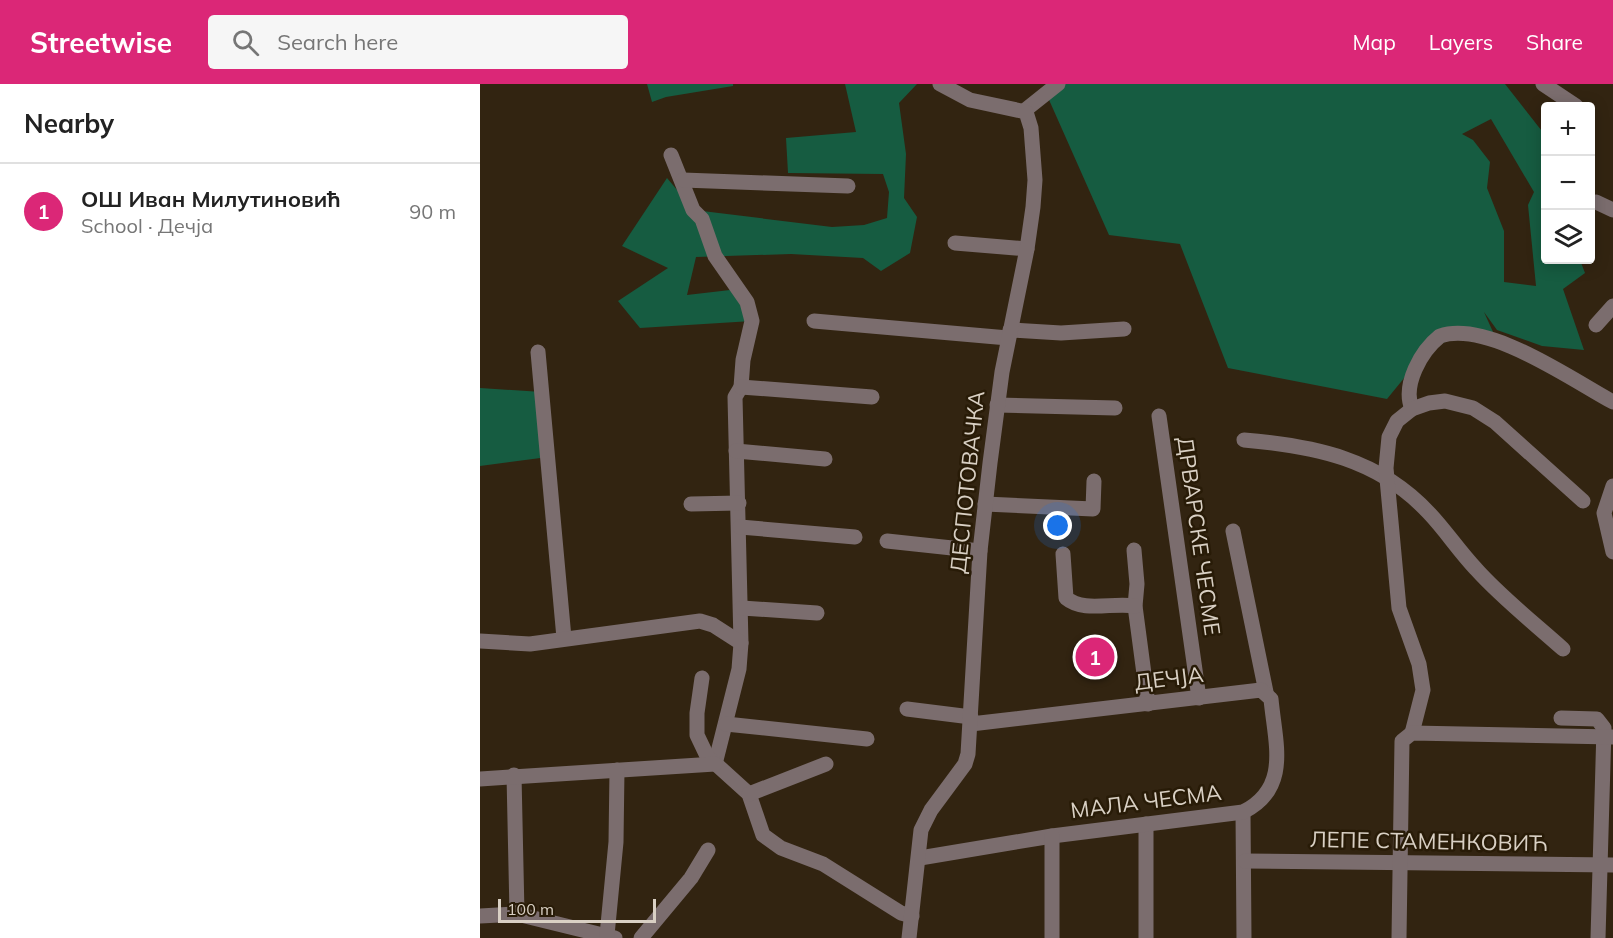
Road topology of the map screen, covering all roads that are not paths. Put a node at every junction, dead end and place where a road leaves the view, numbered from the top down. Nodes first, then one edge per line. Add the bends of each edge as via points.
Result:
1 (940, 84) edge
2 (1058, 84) edge
3 (1543, 84) edge
4 (1570, 102) edge
5 (1024, 111) junction
6 (671, 155) dead end
7 (682, 180) junction
8 (848, 186) dead end
9 (1596, 202) dead end
10 (1613, 210) edge
11 (955, 243) dead end
12 (1028, 249) junction
13 (1613, 306) edge
14 (814, 321) dead end
15 (1596, 325) dead end
16 (1124, 329) dead end
17 (1009, 334) junction
18 (538, 352) dead end
19 (741, 387) junction
20 (872, 398) dead end
21 (1613, 402) edge
22 (997, 405) junction
23 (1115, 408) dead end
24 (1412, 409) junction
25 (1160, 416) dead end
26 (1244, 440) dead end
27 (736, 451) junction
28 (825, 459) dead end
29 (1387, 476) junction
30 (1094, 480) dead end
31 (1613, 486) edge
32 (1583, 501) dead end
33 (739, 503) junction
34 (691, 504) dead end
35 (985, 504) junction
36 (740, 527) junction
37 (1233, 531) dead end
38 (855, 537) dead end
39 (887, 541) dead end
40 (1134, 550) dead end
41 (980, 552) junction
42 (1613, 552) edge
43 (1063, 554) dead end
44 (1135, 606) junction
45 (742, 608) junction
46 (817, 613) dead end
47 (564, 638) junction
48 (480, 641) edge
49 (741, 643) junction
50 (1563, 649) dead end
51 (702, 678) dead end
52 (1266, 692) junction
53 (1199, 698) junction
54 (1148, 704) junction
55 (907, 709) dead end
56 (1561, 718) dead end
57 (971, 721) junction
58 (726, 724) junction
59 (1412, 733) junction
60 (1608, 737) edge
61 (867, 739) dead end
62 (715, 764) junction
63 (826, 765) dead end
64 (617, 770) junction
65 (514, 775) junction
66 (480, 779) edge
67 (749, 794) junction
68 (1243, 812) junction
69 (1146, 824) junction
70 (1052, 836) junction
71 (708, 850) dead end
72 (920, 858) junction
73 (1245, 861) junction
74 (1400, 863) junction
75 (1606, 865) edge
76 (517, 914) junction
77 (480, 916) edge
78 (912, 916) junction
79 (611, 937) edge
80 (641, 938) edge
81 (909, 938) edge
82 (1052, 938) edge
83 (1146, 938) edge
84 (1244, 938) edge
85 (1399, 938) edge
86 (1598, 938) edge

1 - 5 street via 970,99
2 - 5 street
3 - 4 street
5 - 12 street, ДЕСПОТОВАЧКА via 1029,117 1035,180
6 - 7 street
7 - 8 street
7 - 19 street via 715,256 747,302 752,321
9 - 10 street
11 - 12 street
12 - 17 street, ДЕСПОТОВАЧКА
13 - 15 street
14 - 17 street
16 - 17 street
17 - 22 street, ДЕСПОТОВАЧКА
18 - 47 street
19 - 20 street
19 - 27 street via 735,398
21 - 24 street via 1521,352 1474,336 1447,333 1432,342 1420,361 1410,387
22 - 23 street
22 - 35 street, ДЕСПОТОВАЧКА
24 - 29 street via 1397,421 1389,437
24 - 32 street via 1445,401 1481,412
25 - 53 street, ДРВАРСКЕ ЧЕСМЕ
26 - 29 street via 1321,450
27 - 28 street
27 - 33 street
29 - 50 street via 1427,511 1486,580
29 - 59 street via 1398,608 1419,664 1423,690
30 - 35 street via 1094,509
31 - 42 street via 1604,513
33 - 34 street
33 - 36 street
35 - 41 street, ДЕСПОТОВАЧКА
36 - 38 street
36 - 45 street
37 - 52 street, МАЛА ЧЕСМА
39 - 41 street
40 - 44 street
41 - 57 street, ДЕСПОТОВАЧКА
43 - 44 street via 1066,598 1073,604
44 - 54 street
45 - 46 street
45 - 49 street
47 - 48 street via 530,644
47 - 49 street via 700,621
49 - 58 street via 740,669
51 - 62 street via 697,735
52 - 53 street, ДЕЧЈА via 1252,690
52 - 68 street, МАЛА ЧЕСМА via 1270,699 1276,777 1262,800
53 - 54 street, ДЕЧЈА
54 - 57 street, ДЕЧЈА
55 - 57 street, ДЕЧЈА
56 - 60 street via 1597,719
57 - 72 street, ДЕСПОТОВАЧКА via 966,762 924,821
58 - 61 street
58 - 62 street
59 - 60 street
59 - 74 street via 1402,741
60 - 75 street
62 - 64 street
62 - 67 street
63 - 67 street
64 - 65 street
64 - 79 street
65 - 66 street
65 - 76 street
67 - 78 street via 759,828 776,846 823,864
68 - 69 street, МАЛА ЧЕСМА
68 - 73 street
69 - 70 street, МАЛА ЧЕСМА
69 - 83 street
70 - 72 street, МАЛА ЧЕСМА
70 - 82 street
71 - 80 street via 691,878
72 - 78 street, ДЕСПОТОВАЧКА
73 - 74 street, ЛЕПЕ СТАМЕНКОВИЋ
73 - 84 street
74 - 75 street, ЛЕПЕ СТАМЕНКОВИЋ
74 - 85 street
75 - 86 street
76 - 77 street
76 - 79 street
78 - 81 street, ДЕСПОТОВАЧКА

